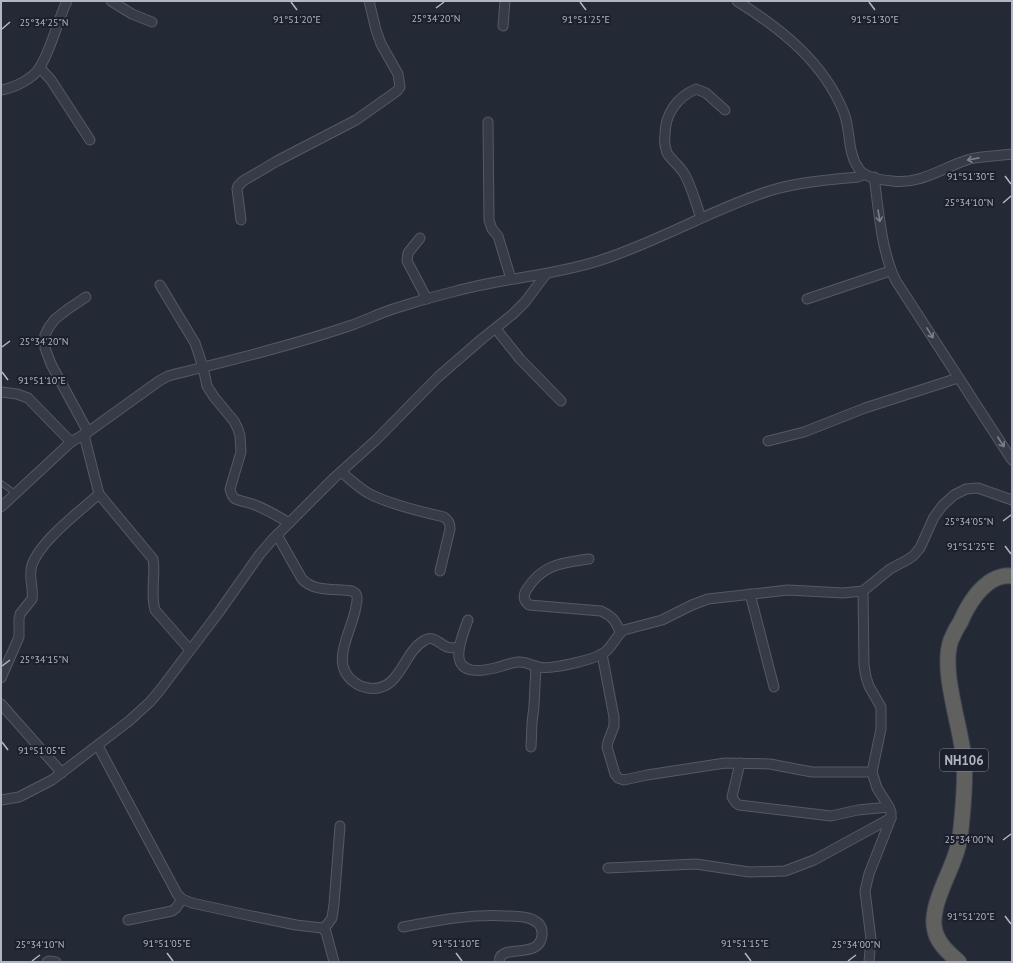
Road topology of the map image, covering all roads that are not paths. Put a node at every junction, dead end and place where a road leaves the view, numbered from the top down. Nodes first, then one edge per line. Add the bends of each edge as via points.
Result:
1 (67, 1) edge
2 (111, 1) edge
3 (369, 1) edge
4 (505, 1) edge
5 (737, 1) edge
6 (152, 22) dead end
7 (503, 26) dead end
8 (40, 68) junction
9 (1, 90) edge
10 (725, 110) dead end
11 (488, 122) dead end
12 (90, 140) dead end
13 (1012, 154) edge
14 (864, 175) junction
15 (874, 177) junction
16 (701, 218) junction
17 (241, 220) dead end
18 (420, 238) dead end
19 (890, 271) junction
20 (546, 274) junction
21 (511, 279) junction
22 (160, 286) dead end
23 (86, 297) dead end
24 (427, 299) junction
25 (807, 299) dead end
26 (496, 329) junction
27 (203, 367) junction
28 (958, 378) junction
29 (1, 392) edge
30 (561, 401) dead end
31 (86, 434) junction
32 (768, 441) dead end
33 (71, 442) junction
34 (1012, 460) edge
35 (341, 472) junction
36 (1, 483) edge
37 (15, 493) junction
38 (99, 494) junction
39 (1012, 500) edge
40 (1, 507) edge
41 (289, 523) junction
42 (277, 535) junction
43 (589, 559) dead end
44 (440, 571) dead end
45 (1012, 576) edge
46 (863, 591) junction
47 (750, 594) junction
48 (468, 620) dead end
49 (620, 632) junction
50 (459, 648) junction
51 (190, 650) junction
52 (602, 654) junction
53 (536, 666) junction
54 (1, 678) edge
55 (774, 687) dead end
56 (1, 704) edge
57 (98, 746) junction
58 (531, 747) dead end
59 (740, 764) junction
60 (872, 772) junction
61 (62, 773) junction
62 (1, 800) edge
63 (889, 807) junction
64 (891, 818) junction
65 (340, 826) dead end
66 (608, 868) dead end
67 (182, 899) junction
68 (128, 920) dead end
69 (322, 928) junction
70 (403, 928) dead end
71 (47, 962) edge
72 (56, 962) edge
73 (334, 962) edge
74 (499, 962) edge
75 (869, 962) edge
76 (959, 962) edge

1 - 8 street
2 - 6 street
3 - 17 street via 381,44 398,74 400,87 356,120 243,181 237,190
4 - 7 street
5 - 14 street via 764,18 805,52 830,84 844,114 853,156
8 - 9 street via 19,84
8 - 12 street via 51,80
10 - 16 street via 696,89 677,101 669,112 665,124 666,151 684,174
11 - 21 street via 489,220 492,230 498,236
13 -> 15 street via 971,159 913,181 892,182
14 - 15 street
14 - 16 street via 792,185 769,191
15 -> 19 street
16 - 20 street via 600,261
18 - 24 street via 408,253 407,261
19 - 25 street
19 -> 28 street
20 - 21 street
20 - 26 street via 525,302
21 - 24 street via 485,283
22 - 27 street via 195,343
23 - 31 street via 55,319 45,335 51,364
24 - 27 street via 315,336
26 - 30 street via 520,359
26 - 35 street via 438,377
27 - 31 street via 168,376 159,381
27 - 41 street via 207,386 234,421 240,436 241,452 231,493 238,500 265,509
28 - 32 street via 865,408 804,432
28 -> 34 street
29 - 33 street via 28,398
31 - 33 street
31 - 38 street
33 - 37 street
35 - 41 street
35 - 44 street via 369,494 448,520 450,529
36 - 37 lane
37 - 40 street
38 - 51 street via 153,559 152,602 155,610
38 - 54 street via 58,531 36,556 30,576 32,599 20,614 19,637
39 - 46 street via 978,488 966,489 954,495 934,517 920,548 913,556 890,569
41 - 42 street
42 - 50 street via 307,585 320,589 351,591 356,595 356,608 342,658 345,671 359,686 384,686 399,672 412,651 426,639 431,638 448,647
42 - 51 street via 260,554
43 - 49 street via 548,568 532,582 523,596 524,601 529,605 601,611 612,616
45 - 76 highway, NH106 via 998,577 989,582 970,603 951,641 948,662 949,682 961,735 964,788 960,840 934,917 935,931 941,943
46 - 47 street via 843,593 788,590
46 - 60 street via 864,665 869,686 881,707 882,719
47 - 49 street via 708,599 662,620
47 - 55 street
48 - 50 street
49 - 52 street
50 - 53 street via 461,665 472,672 520,662
51 - 57 street via 150,702
52 - 53 street via 559,666
52 - 59 street via 614,717 608,747 618,778 624,780 725,763
53 - 58 street
56 - 61 street
57 - 61 street
57 - 67 street
59 - 60 street via 770,764 812,772
59 - 63 street via 732,797 739,805 831,816
60 - 63 street via 877,788
61 - 62 street via 42,787 19,798
63 - 64 street
64 - 66 street via 814,860 785,871 749,872 696,864
64 - 75 street via 865,891 871,934
65 - 69 street via 332,918
67 - 68 street via 172,911
67 - 69 street via 248,915
69 - 73 street via 326,932
70 - 74 street via 438,920 485,915 526,917 536,922 542,931 539,942 528,950 505,952
71 - 72 street

